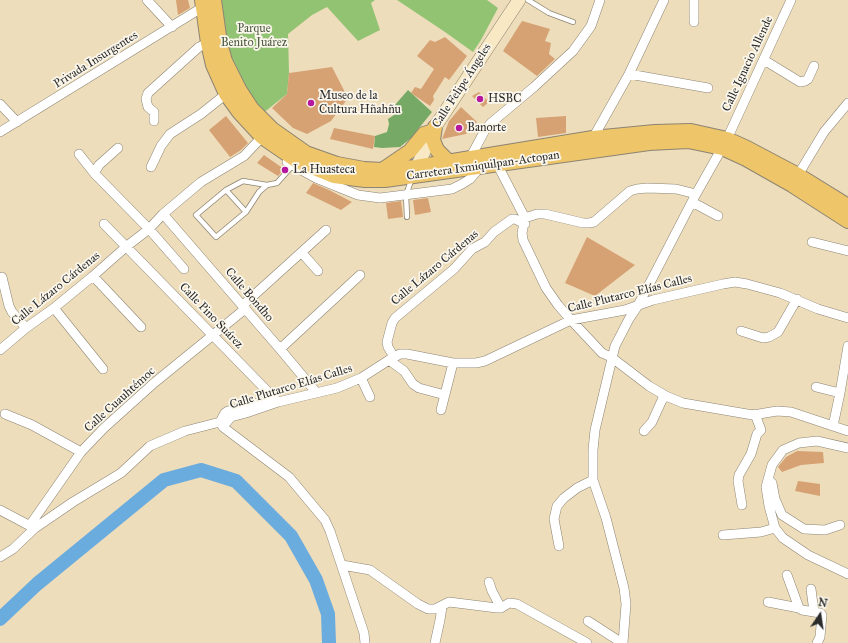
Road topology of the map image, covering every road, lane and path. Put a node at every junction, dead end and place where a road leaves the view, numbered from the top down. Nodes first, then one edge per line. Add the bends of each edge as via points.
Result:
1 (148, 0) edge
2 (519, 0) edge
3 (528, 0) edge
4 (600, 0) edge
5 (664, 0) edge
6 (694, 0) edge
7 (791, 0) edge
8 (207, 2) edge
9 (573, 22) dead end
10 (694, 22) dead end
11 (172, 27) junction
12 (205, 44) junction
13 (764, 60) junction
14 (814, 66) dead end
15 (628, 74) junction
16 (708, 88) dead end
17 (221, 98) junction
18 (0, 104) edge
19 (848, 104) edge
20 (237, 110) junction
21 (154, 121) dead end
22 (17, 122) junction
23 (434, 129) junction
24 (0, 132) edge
25 (593, 138) junction
26 (260, 140) junction
27 (725, 144) junction
28 (118, 148) dead end
29 (79, 154) dead end
30 (448, 161) junction
31 (476, 162) junction
32 (294, 164) junction
33 (497, 164) junction
34 (151, 167) dead end
35 (383, 170) junction
36 (414, 172) junction
37 (94, 173) junction
38 (798, 175) junction
39 (328, 178) junction
40 (365, 180) junction
41 (266, 185) junction
42 (226, 190) junction
43 (406, 195) junction
44 (363, 196) junction
45 (694, 198) junction
46 (848, 206) edge
47 (246, 212) junction
48 (163, 214) junction
49 (407, 216) dead end
50 (718, 216) dead end
51 (525, 221) junction
52 (848, 221) edge
53 (104, 224) dead end
54 (149, 229) junction
55 (326, 230) dead end
56 (812, 242) dead end
57 (127, 246) junction
58 (848, 251) edge
59 (302, 253) junction
60 (184, 269) dead end
61 (318, 271) dead end
62 (360, 275) dead end
63 (93, 276) junction
64 (2, 277) dead end
65 (797, 299) junction
66 (244, 307) junction
67 (637, 307) junction
68 (54, 308) junction
69 (848, 318) edge
70 (571, 320) junction
71 (26, 328) junction
72 (141, 328) dead end
73 (741, 331) dead end
74 (213, 335) junction
75 (848, 346) edge
76 (280, 349) junction
77 (0, 350) edge
78 (611, 357) junction
79 (391, 358) junction
80 (453, 363) junction
81 (103, 369) dead end
82 (846, 373) edge
83 (361, 378) junction
84 (816, 387) dead end
85 (316, 392) junction
86 (445, 395) junction
87 (666, 396) junction
88 (370, 397) dead end
89 (842, 398) edge
90 (275, 399) junction
91 (441, 410) dead end
92 (4, 414) dead end
93 (755, 414) junction
94 (224, 422) junction
95 (833, 426) junction
96 (644, 431) dead end
97 (848, 431) edge
98 (848, 448) edge
99 (81, 452) junction
100 (768, 479) junction
101 (593, 480) junction
102 (742, 505) dead end
103 (0, 510) edge
104 (840, 525) dead end
105 (33, 527) junction
106 (775, 528) junction
107 (723, 535) dead end
108 (559, 546) dead end
109 (0, 557) edge
110 (342, 565) junction
111 (848, 574) edge
112 (787, 575) dead end
113 (489, 582) dead end
114 (811, 589) dead end
115 (768, 602) dead end
116 (442, 607) junction
117 (501, 608) junction
118 (799, 608) junction
119 (818, 614) junction
120 (588, 621) dead end
121 (365, 643) edge
122 (435, 643) edge
123 (587, 643) edge
124 (622, 643) edge
125 (817, 643) edge

1 - 11 street
2 - 23 main road, Calle Felipe Ángeles
3 - 9 lane via 549,14
4 - 31 street via 591,26 573,51 491,122 485,130
5 - 15 street
6 - 10 street
7 - 13 street, Calle Ignacio Allende
8 - 11 street, Privada Insurgentes
8 - 12 main road, Carretera Ixmiquilpan-Actopan
8 - 35 main road via 225,61 239,90 252,109 272,129 306,153 344,165
11 - 22 street, Privada Insurgentes
12 - 17 street
12 - 20 main road, Carretera Ixmiquilpan-Actopan via 226,94
12 - 21 street via 148,93 146,99 148,107 154,112
13 - 14 street via 800,82 808,79
13 - 27 street, Calle Ignacio Allende
15 - 16 street
15 - 25 street
17 - 20 street
17 - 34 street via 170,134
18 - 22 street
19 - 38 street via 824,132
20 - 26 main road, Carretera Ixmiquilpan-Actopan
22 - 24 street, Privada Insurgentes
23 - 30 main road via 433,140 437,150
23 - 35 main road via 424,134 410,151
23 - 36 main road, Calle Felipe Ángeles
25 - 27 main road via 691,131
25 - 31 main road
26 - 32 main road, Carretera Ixmiquilpan-Actopan
26 - 48 street, Calle Lázaro Cárdenas via 244,156 202,182
27 - 33 main road, Carretera Ixmiquilpan-Actopan via 688,141 649,142
27 - 38 main road via 747,148
27 - 45 street, Calle Ignacio Allende
27 - 52 main road, Carretera Ixmiquilpan-Actopan
28 - 37 street
29 - 37 street
30 - 31 main road
30 - 36 main road
31 - 33 main road, Carretera Ixmiquilpan-Actopan
31 - 36 main road, Carretera Ixmiquilpan-Actopan
31 - 43 street via 470,179 452,189
32 - 39 main road, Carretera Ixmiquilpan-Actopan
32 - 41 lane via 277,183
33 - 51 street
35 - 36 main road
36 - 40 main road, Carretera Ixmiquilpan-Actopan via 385,180
36 - 43 lane
37 - 54 street
38 - 46 main road
39 - 40 main road, Carretera Ixmiquilpan-Actopan
39 - 44 street
40 - 44 street
41 - 42 lane via 243,181
41 - 47 lane
42 - 47 lane
42 - 47 lane via 196,215 216,237
43 - 44 street via 380,198
43 - 49 lane
45 - 50 street
45 - 51 street via 676,189 637,189 630,191 594,222 583,223 545,214 537,214
45 - 67 street, Calle Ignacio Allende
48 - 54 street, Calle Lázaro Cárdenas
48 - 66 street, Calle Bondho
51 - 70 street via 523,240 546,288
51 - 79 street, Calle Lázaro Cárdenas via 512,219 494,232 395,318 387,342
53 - 57 street, Calle Pino Suárez
54 - 57 street, Calle Lázaro Cárdenas
54 - 60 street
55 - 59 street, Calle Cuauhtémoc
56 - 58 street
57 - 63 street, Calle Lázaro Cárdenas
57 - 74 street, Calle Pino Suárez
59 - 61 street
59 - 66 street, Calle Cuauhtémoc
62 - 76 street
63 - 68 street, Calle Lázaro Cárdenas
63 - 72 street
64 - 71 street via 9,306
65 - 67 street, Calle Plutarco Elías Calles via 735,282 659,299
65 - 69 street, Calle Plutarco Elías Calles via 818,309
65 - 73 street via 778,332 763,338
66 - 74 street, Calle Cuauhtémoc
66 - 76 street, Calle Bondho
67 - 70 street, Calle Plutarco Elías Calles
67 - 78 street, Calle Ignacio Allende
68 - 71 street, Calle Lázaro Cárdenas
68 - 81 street
70 - 78 street via 602,352
70 - 80 street, Calle Plutarco Elías Calles via 485,361 476,364
71 - 77 street, Calle Lázaro Cárdenas
74 - 90 street, Calle Pino Suárez
74 - 99 street, Calle Cuauhtémoc via 143,393
75 - 82 street
76 - 85 street, Calle Bondho
78 - 87 street
78 - 101 street, Calle Ignacio Allende via 592,450
79 - 80 street, Calle Plutarco Elías Calles via 407,354
79 - 83 street, Calle Plutarco Elías Calles
79 - 86 street via 413,384
80 - 86 street
82 - 89 street
83 - 85 street, Calle Plutarco Elías Calles via 337,388
83 - 88 street
84 - 89 street
85 - 90 street, Calle Plutarco Elías Calles
86 - 91 street
87 - 93 street via 684,402
87 - 96 street
89 - 95 street
90 - 94 street, Calle Plutarco Elías Calles via 246,413 230,417
92 - 99 street via 32,425
93 - 95 street via 784,411
93 - 102 street via 761,430 739,475
94 - 105 street, Calle Plutarco Elías Calles via 185,431 150,446 121,473
94 - 110 street via 223,426 237,438 289,477 325,520
95 - 97 street
98 - 100 street via 817,441 783,450 772,465
99 - 105 street, Calle Cuauhtémoc
100 - 104 street via 772,483 782,515 804,530 825,530
100 - 106 street via 768,506
101 - 108 street via 577,488 557,506 554,519
101 - 124 street, Calle Ignacio Allende via 606,518 624,588 626,604
103 - 105 street
105 - 109 street, Calle Cuauhtémoc via 13,549
106 - 107 street via 761,532
106 - 111 street via 783,538 808,555
110 - 116 street via 370,570 428,609 436,610
110 - 121 street via 364,632
112 - 118 street
113 - 117 street
114 - 119 street
115 - 118 street
116 - 117 street via 449,602
116 - 122 street
117 - 123 street via 509,603 517,604
118 - 119 street
119 - 125 street via 820,637
120 - 124 street

